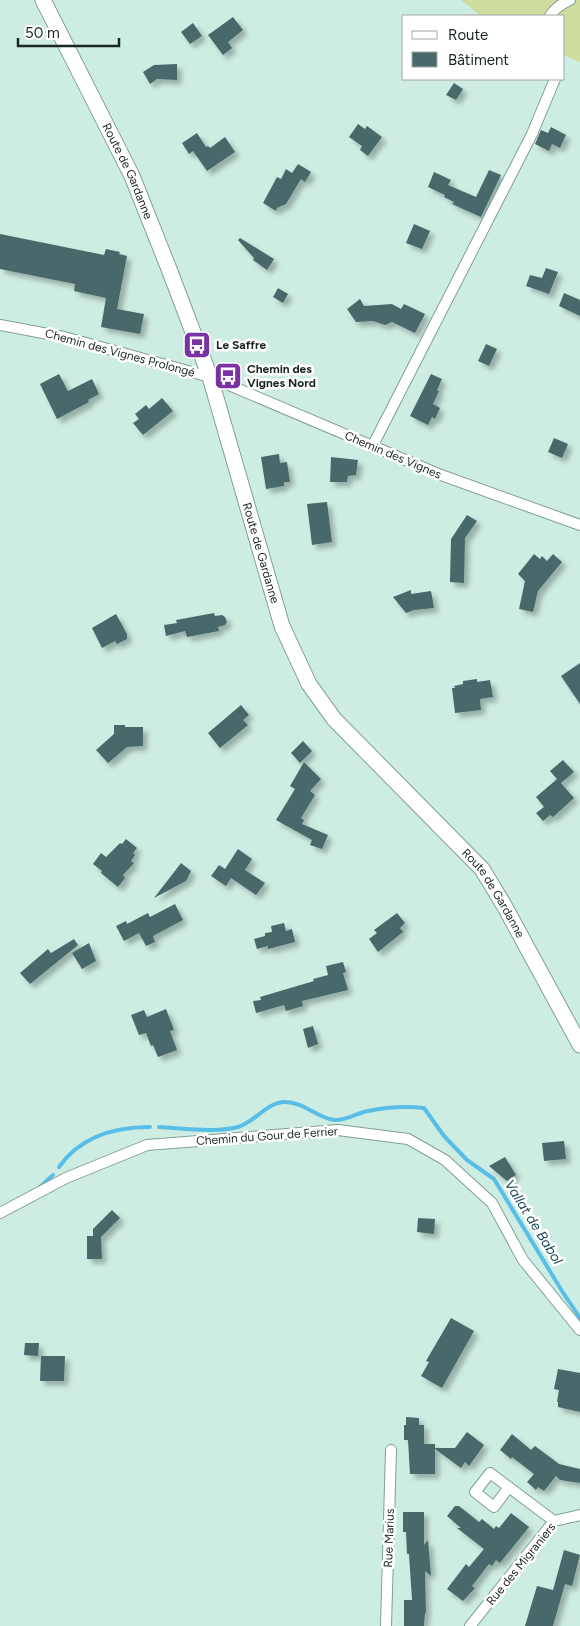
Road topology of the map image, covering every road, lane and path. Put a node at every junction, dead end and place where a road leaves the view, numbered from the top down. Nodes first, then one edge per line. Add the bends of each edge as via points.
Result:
1 (43, 0) edge
2 (570, 0) edge
3 (551, 15) edge
4 (555, 80) edge
5 (0, 325) edge
6 (210, 377) junction
7 (372, 447) junction
8 (580, 524) edge
9 (580, 1045) edge
10 (0, 1214) edge
11 (580, 1330) edge
12 (391, 1450) dead end
13 (509, 1487) dead end
14 (580, 1515) edge
15 (554, 1521) junction
16 (386, 1626) edge
17 (470, 1626) edge

1 - 6 street, Route de Gardanne via 132,176
2 - 3 street
4 - 7 street via 532,134
5 - 6 street, Chemin des Vignes Prolongé via 64,337
6 - 7 street, Chemin des Vignes
6 - 9 street, Route de Gardanne via 282,626 309,684 334,719 482,869
7 - 8 street, Chemin des Vignes
10 - 11 street, Chemin du Gour de Ferrier via 66,1178 148,1145 338,1130 408,1139 445,1160 492,1203 524,1260
12 - 16 street, Rue Marius
13 - 15 street
14 - 15 street, Rue des Migraniers
15 - 17 street, Rue des Migraniers

